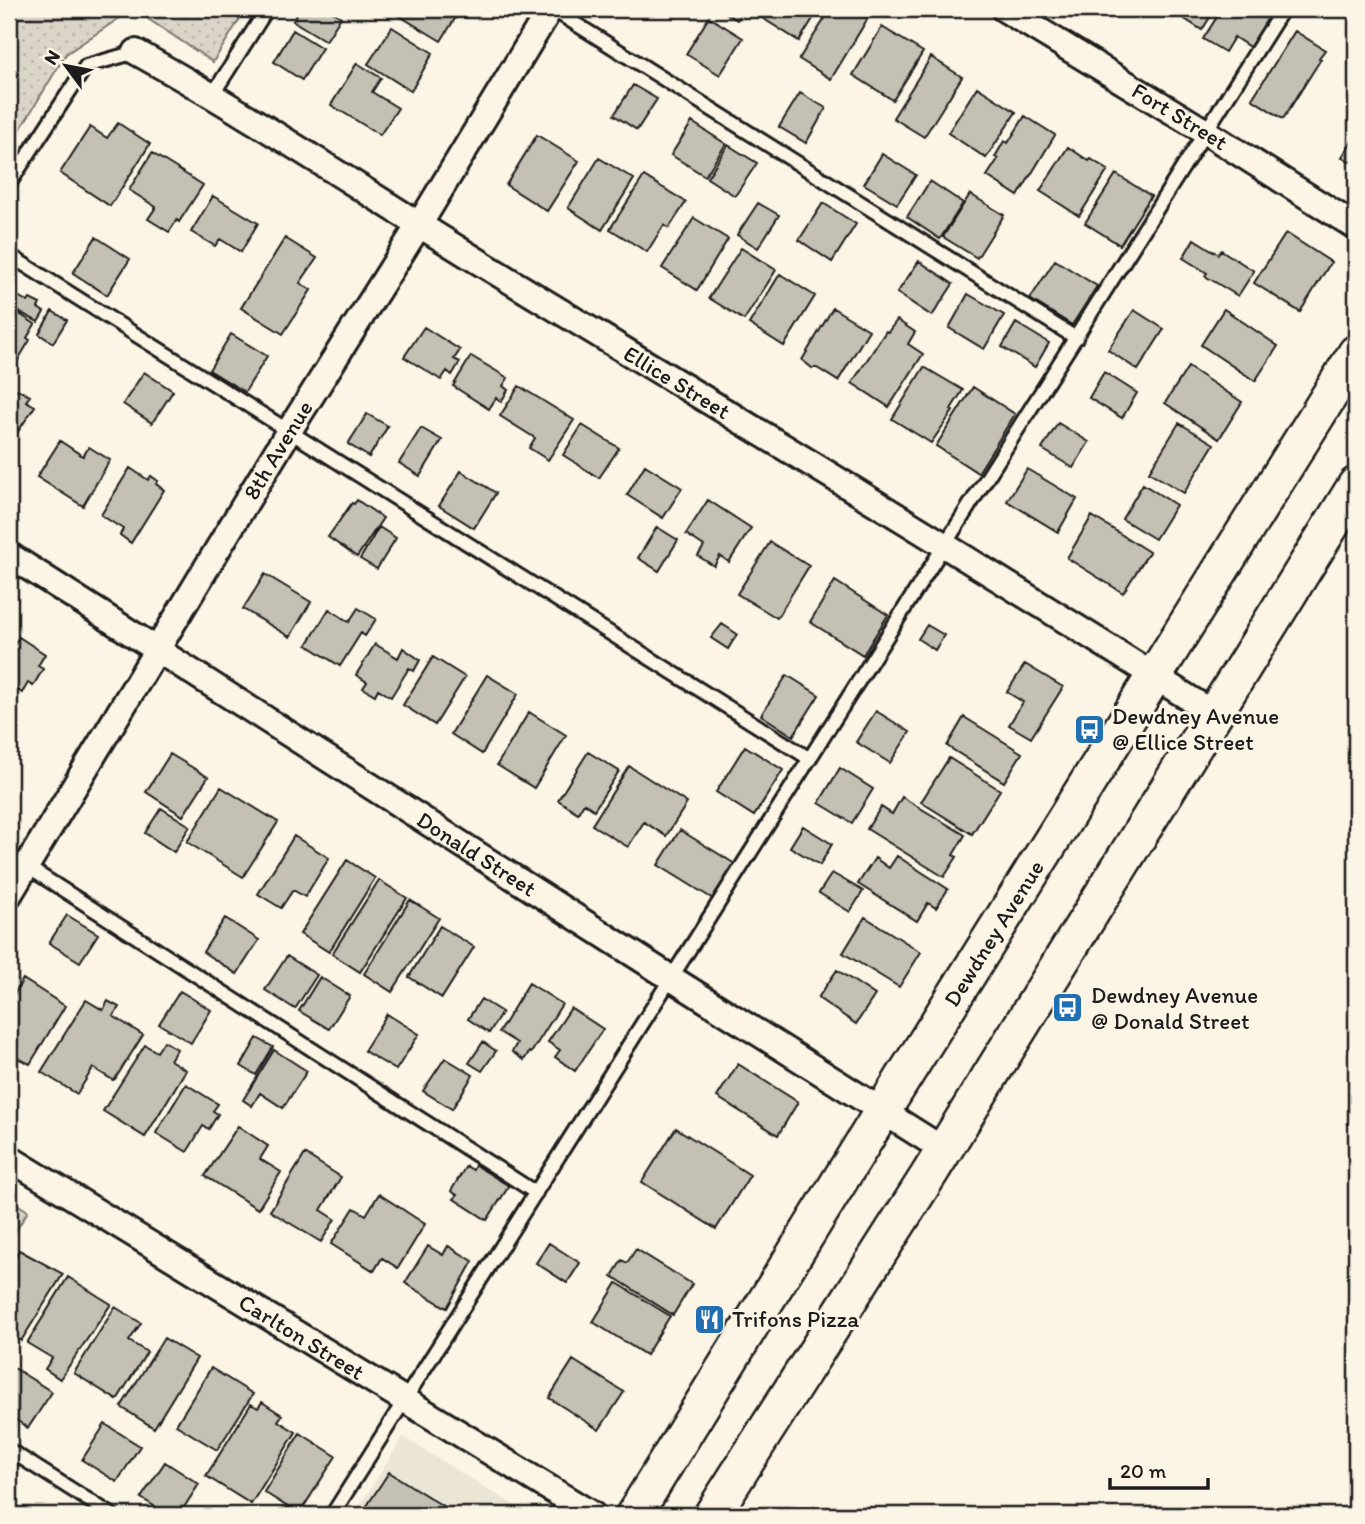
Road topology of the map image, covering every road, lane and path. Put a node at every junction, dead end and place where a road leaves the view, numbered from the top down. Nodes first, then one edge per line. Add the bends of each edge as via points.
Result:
1 (267, 9) edge
2 (551, 9) edge
3 (1004, 9) edge
4 (1283, 9) edge
5 (136, 52) joint
6 (213, 94) junction
7 (1206, 132) junction
8 (9, 184) edge
9 (419, 225) junction
10 (1356, 227) edge
11 (9, 255) edge
12 (1076, 338) junction
13 (1356, 353) edge
14 (289, 431) junction
15 (1356, 485) edge
16 (945, 545) junction
17 (9, 555) edge
18 (158, 649) junction
19 (1156, 677) junction
20 (1214, 714) junction
21 (810, 760) junction
22 (26, 866) junction
23 (9, 895) edge
24 (671, 978) junction
25 (882, 1112) junction
26 (944, 1150) junction
27 (9, 1158) edge
28 (536, 1193) junction
29 (405, 1400) junction
30 (9, 1450) edge
31 (112, 1515) edge
32 (332, 1515) edge
33 (593, 1515) edge
34 (634, 1515) edge
35 (712, 1515) edge

1 - 6 lane
2 - 9 street, 8th Avenue
2 - 12 lane
3 - 7 street, Fort Street
4 - 7 lane
5 - 6 street, Ellice Street
5 - 8 lane via 86,66
6 - 9 street, Ellice Street
7 - 10 street, Fort Street
7 - 12 lane
9 - 14 street, 8th Avenue
9 - 16 street, Ellice Street
11 - 14 lane
12 - 16 lane
13 - 19 main road, Dewdney Avenue
14 - 18 street, 8th Avenue
14 - 21 lane
15 - 20 main road
16 - 19 street, Ellice Street
16 - 21 lane
17 - 18 street, Donald Street
18 - 22 street, 8th Avenue
18 - 24 street, Donald Street
19 - 20 street, Ellice Street
19 - 25 main road, Dewdney Avenue
20 - 26 main road
21 - 24 lane
22 - 23 street, 8th Avenue
22 - 28 lane
24 - 25 street, Donald Street
24 - 28 lane
25 - 26 street, Donald Street
25 - 34 main road, Dewdney Avenue
26 - 35 main road
27 - 29 street, Carlton Street
28 - 29 lane
29 - 32 lane
29 - 33 street, Carlton Street
30 - 31 lane

